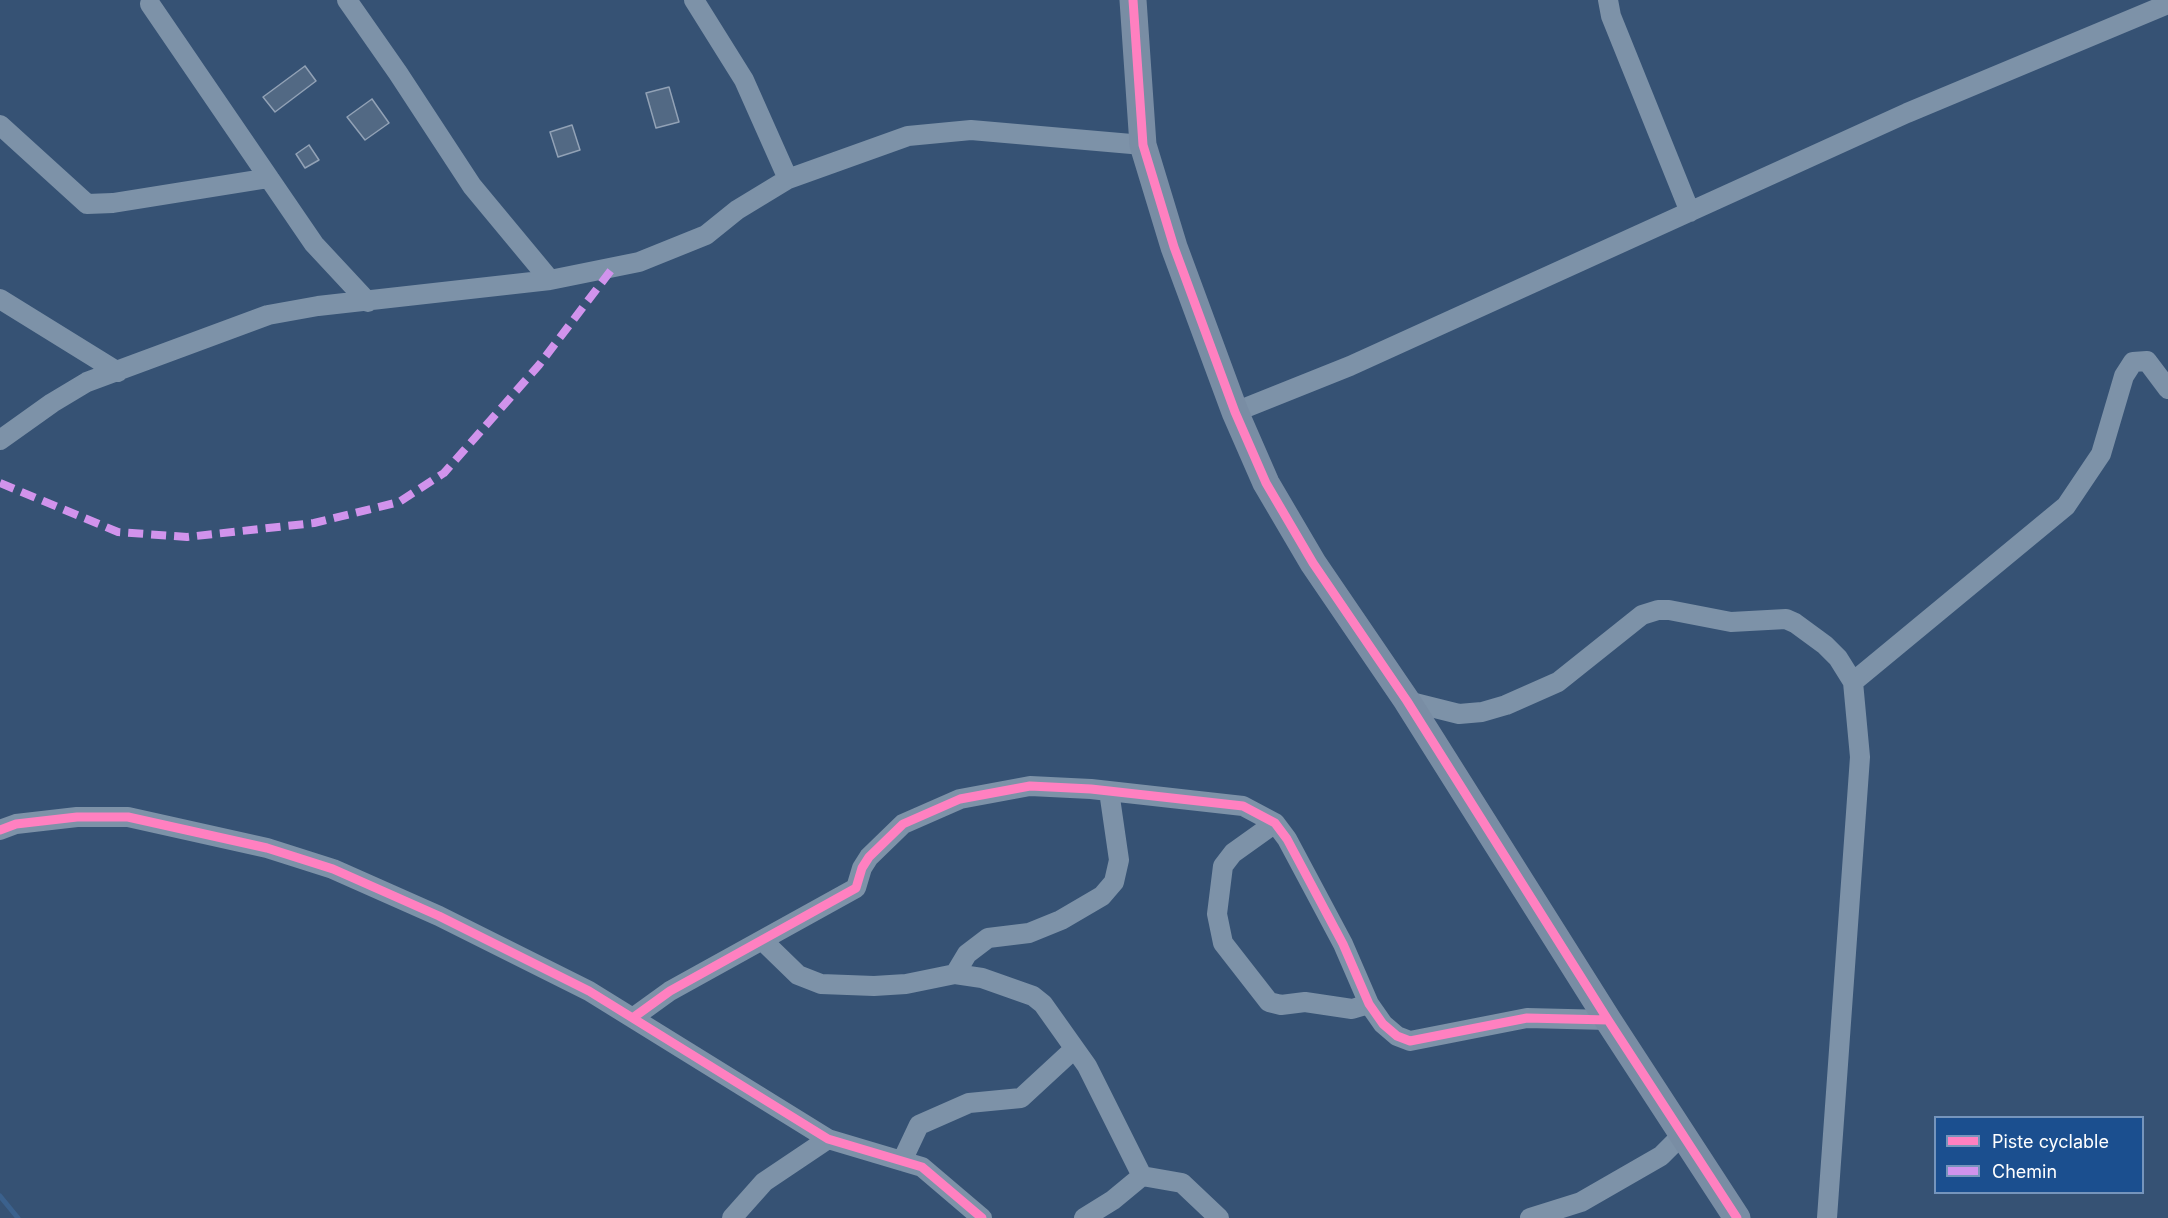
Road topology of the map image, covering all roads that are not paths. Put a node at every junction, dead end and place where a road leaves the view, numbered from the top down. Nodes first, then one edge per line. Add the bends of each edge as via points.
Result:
1 (347, 0) edge
2 (694, 0) edge
3 (1133, 0) edge
4 (1608, 0) edge
5 (150, 1) edge
6 (2168, 4) edge
7 (0, 126) edge
8 (1143, 145) junction
9 (269, 178) junction
10 (788, 179) junction
11 (1690, 212) junction
12 (550, 280) junction
13 (0, 299) edge
14 (368, 302) junction
15 (118, 372) junction
16 (2168, 389) edge
17 (1235, 412) junction
18 (0, 440) edge
19 (1853, 682) junction
20 (1407, 701) junction
21 (1110, 791) junction
22 (1275, 823) junction
23 (0, 830) edge
24 (763, 941) junction
25 (955, 974) junction
26 (1369, 1004) junction
27 (634, 1017) junction
28 (1608, 1020) junction
29 (1073, 1050) junction
30 (1682, 1135) junction
31 (828, 1139) junction
32 (902, 1161) junction
33 (1142, 1176) junction
34 (732, 1218) edge
35 (982, 1218) edge
36 (1084, 1218) edge
37 (1219, 1218) edge
38 (1530, 1218) edge
39 (1737, 1218) edge
40 (1827, 1218) edge

1 - 12 street via 472,186
2 - 10 street via 744,80
3 - 8 street
4 - 11 street
5 - 9 street
6 - 11 street via 1907,113
7 - 9 street via 87,204
8 - 10 street via 971,130 908,136
8 - 17 street via 1174,247
9 - 14 street via 314,244
10 - 12 street via 705,234 679,246 639,262
11 - 17 street via 1350,366
12 - 14 street
13 - 15 street
14 - 15 street via 268,315
15 - 18 street via 87,382
16 - 19 street via 2147,361 2133,363 2124,376 2101,454 2066,506
17 - 20 street via 1266,483 1307,553
19 - 20 street via 1839,658 1795,622 1731,622 1669,610 1642,615 1558,682 1506,705 1459,714
19 - 40 street via 1860,757
20 - 28 street
21 - 22 street via 1243,806
21 - 24 street via 1030,786 960,799 903,824 864,863 858,887
21 - 25 street via 1119,860 1114,882 1102,896 1061,920 1029,933 988,938 968,954
22 - 26 street via 1343,944
22 - 26 street via 1233,853 1223,866 1217,914 1223,943 1269,1002 1305,1002 1352,1009
23 - 27 street via 16,824 77,817 128,817 267,848 333,869 439,915
24 - 25 street via 798,975 821,984 906,984
24 - 27 street via 670,991
25 - 29 street via 982,978 1033,996 1043,1004
26 - 28 street via 1383,1024 1410,1041 1527,1018
27 - 31 street
28 - 30 street
29 - 32 street via 1022,1098 969,1103 919,1125
29 - 33 street via 1087,1066
30 - 38 street via 1661,1156 1581,1202
30 - 39 street
31 - 32 street
31 - 34 street via 764,1182
32 - 35 street via 922,1167
33 - 36 street
33 - 37 street via 1182,1183

